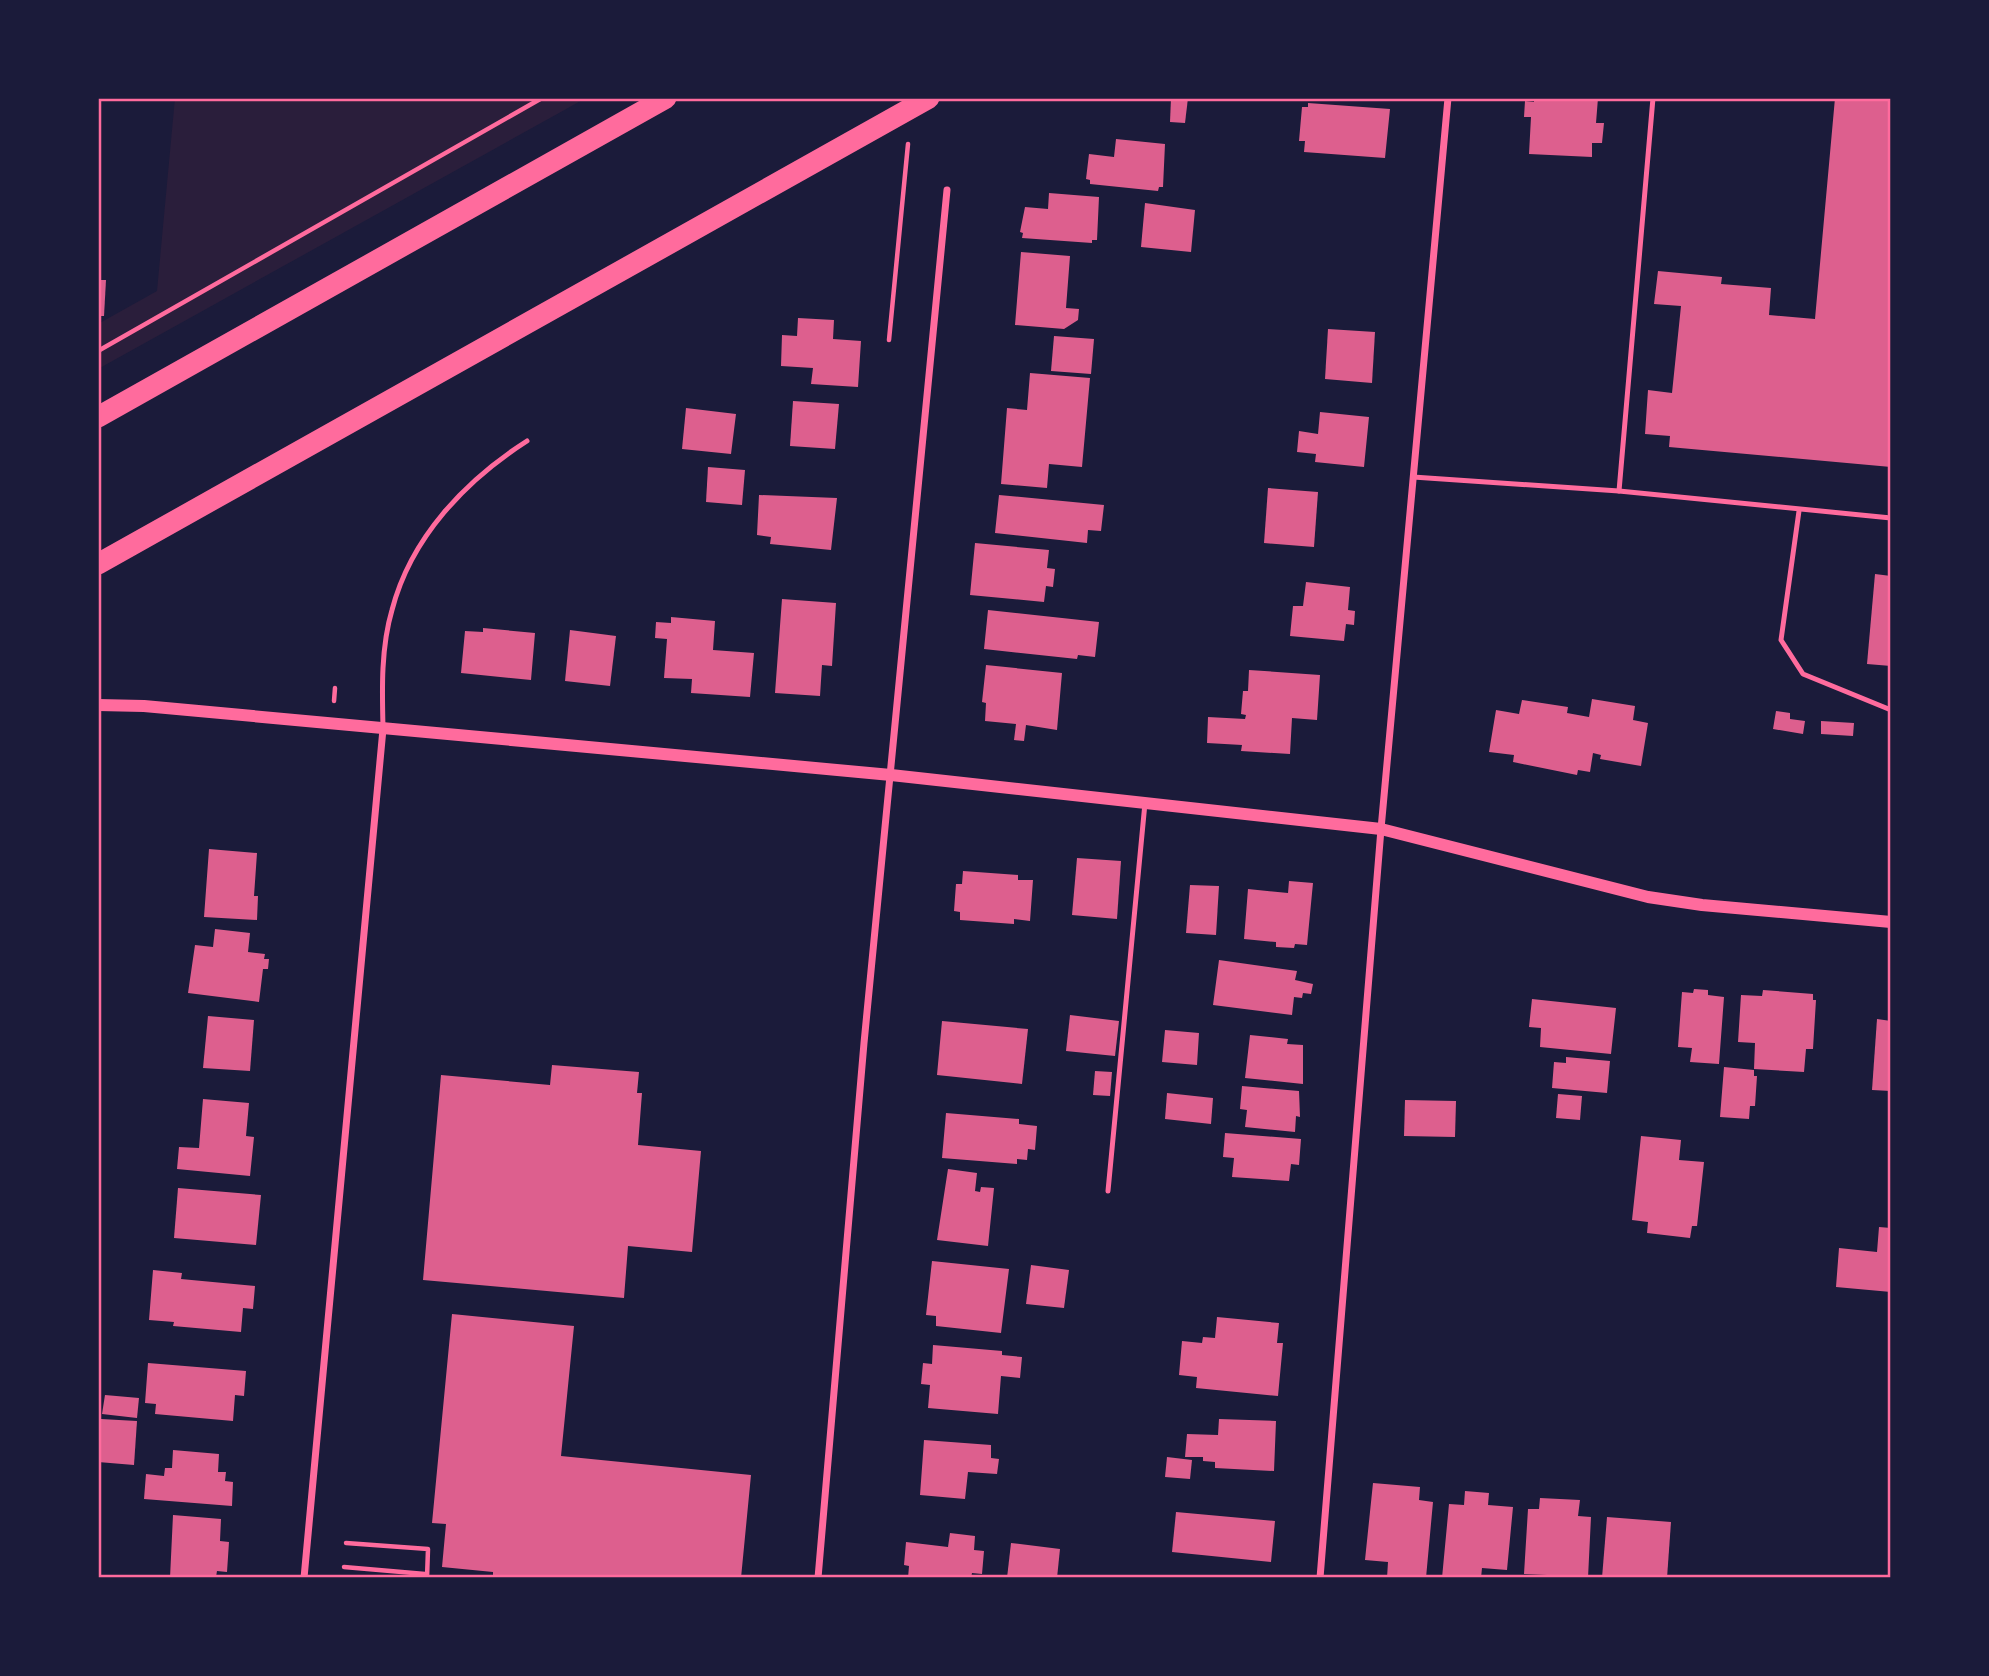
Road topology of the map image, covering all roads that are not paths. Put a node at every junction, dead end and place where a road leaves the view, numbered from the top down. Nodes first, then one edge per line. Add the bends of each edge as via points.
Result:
1 (666, 98) edge
2 (929, 98) edge
3 (1448, 98) edge
4 (1653, 98) edge
5 (947, 190) dead end
6 (98, 417) edge
7 (527, 441) dead end
8 (1413, 477) junction
9 (1619, 491) junction
10 (1800, 511) junction
11 (1891, 518) edge
12 (98, 564) edge
13 (98, 705) edge
14 (1891, 710) edge
15 (383, 729) junction
16 (891, 775) junction
17 (1145, 803) junction
18 (1381, 829) junction
19 (1891, 922) edge
20 (1108, 1191) dead end
21 (304, 1578) edge
22 (818, 1578) edge
23 (1320, 1578) edge

1 - 6 highway
2 - 12 highway
3 - 8 street
4 - 9 lane
5 - 16 street
7 - 15 lane via 461,494 414,555 392,609 382,681
8 - 9 lane
8 - 18 street
9 - 10 lane
10 - 11 lane
10 - 14 lane via 1781,640 1803,674
13 - 15 street
15 - 16 street
15 - 21 street
16 - 17 street
16 - 22 street
17 - 18 street
17 - 20 lane
18 - 19 street via 1648,897
18 - 23 street

